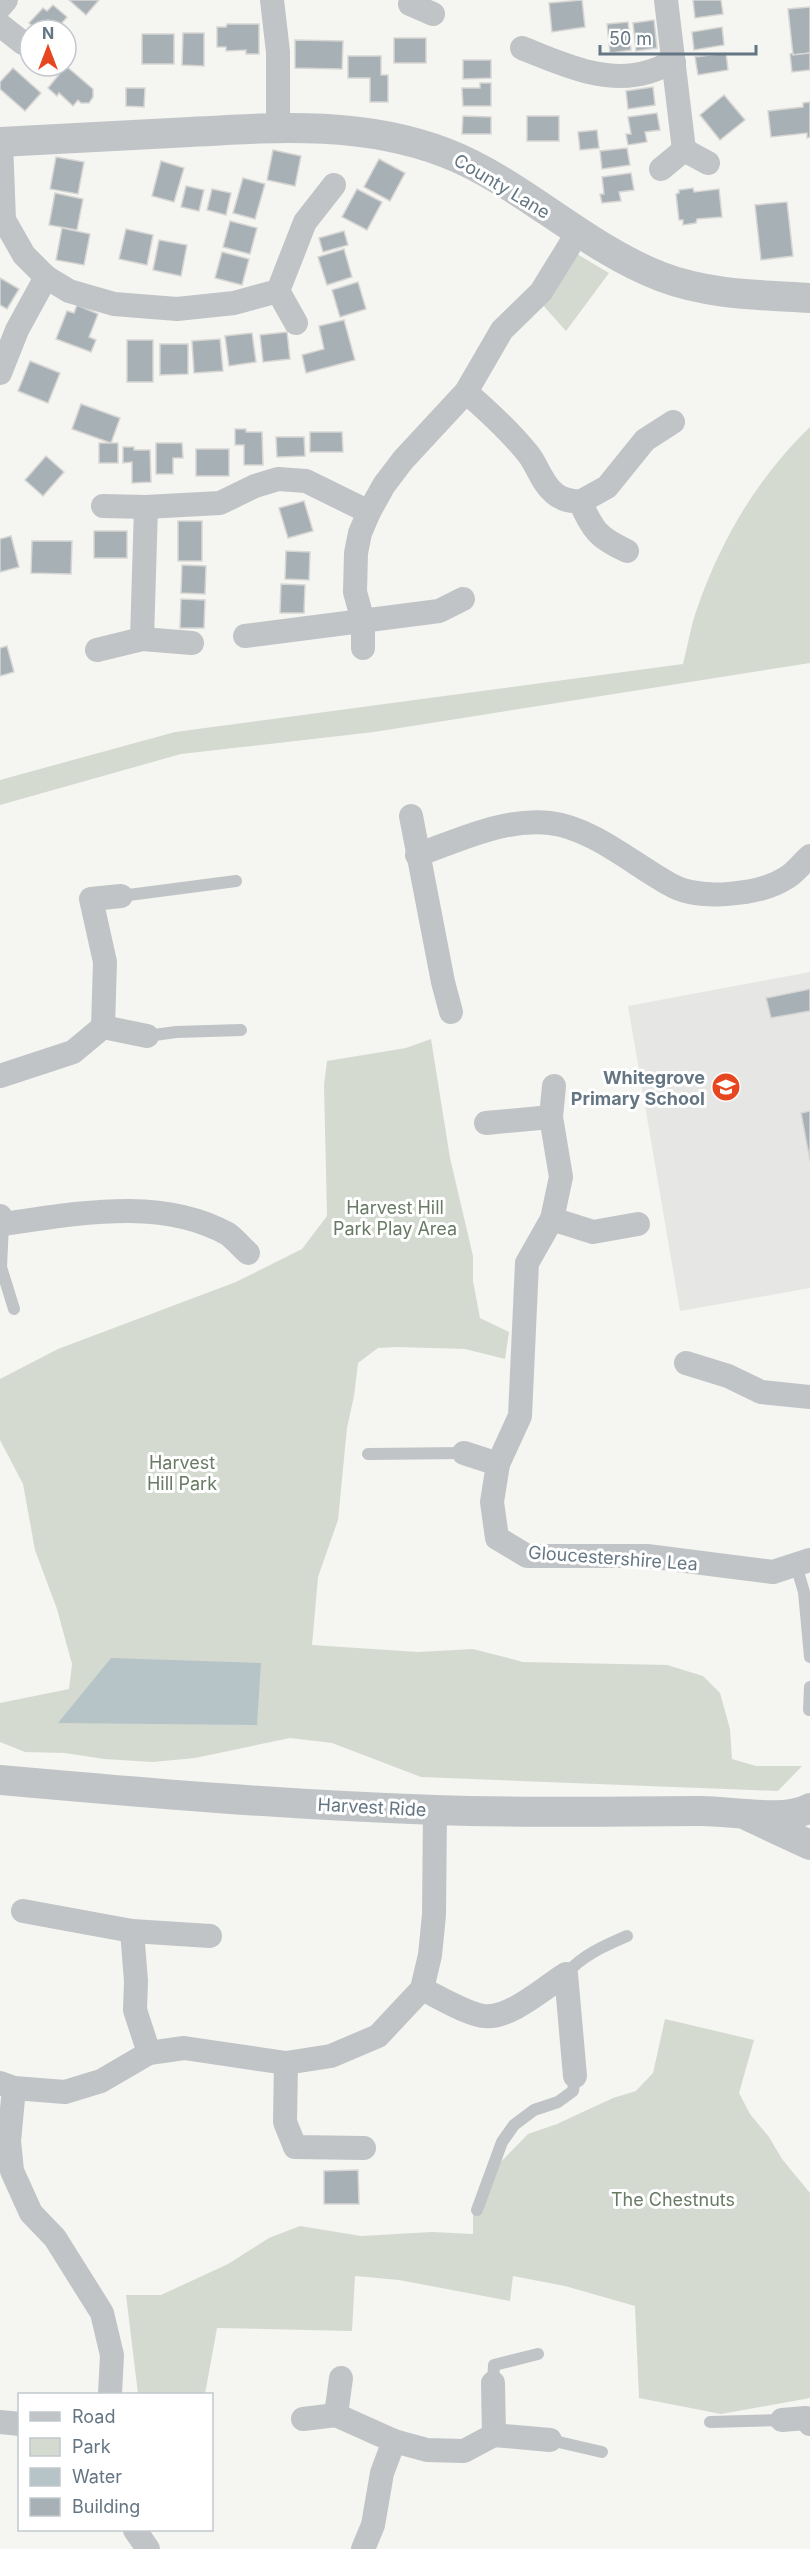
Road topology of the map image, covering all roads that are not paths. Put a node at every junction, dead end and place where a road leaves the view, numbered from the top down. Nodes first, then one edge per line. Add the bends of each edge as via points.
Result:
1 (6, 0) edge
2 (272, 0) edge
3 (666, 0) edge
4 (407, 1) edge
5 (0, 7) edge
6 (433, 14) dead end
7 (0, 25) edge
8 (18, 39) edge
9 (522, 48) dead end
10 (674, 62) junction
11 (278, 127) junction
12 (0, 142) edge
13 (684, 150) junction
14 (708, 163) dead end
15 (661, 169) dead end
16 (334, 185) dead end
17 (4, 230) edge
18 (578, 232) junction
19 (46, 277) junction
20 (278, 291) junction
21 (810, 298) edge
22 (297, 323) dead end
23 (0, 372) edge
24 (466, 392) junction
25 (673, 422) dead end
26 (580, 502) junction
27 (103, 506) dead end
28 (146, 507) junction
29 (369, 512) junction
30 (627, 551) dead end
31 (463, 599) dead end
32 (363, 621) junction
33 (245, 636) dead end
34 (142, 639) junction
35 (192, 643) dead end
36 (363, 648) dead end
37 (97, 650) dead end
38 (411, 816) dead end
39 (417, 855) junction
40 (810, 856) edge
41 (236, 881) dead end
42 (122, 896) joint
43 (451, 1012) dead end
44 (103, 1027) junction
45 (242, 1030) dead end
46 (147, 1036) joint
47 (0, 1076) edge
48 (554, 1086) dead end
49 (551, 1117) junction
50 (486, 1123) dead end
51 (552, 1219) junction
52 (1, 1220) edge
53 (638, 1224) dead end
54 (248, 1253) dead end
55 (14, 1309) dead end
56 (686, 1363) dead end
57 (810, 1397) edge
58 (464, 1453) joint
59 (368, 1454) dead end
60 (498, 1464) junction
61 (803, 1562) edge
62 (810, 1657) edge
63 (810, 1687) edge
64 (809, 1710) edge
65 (0, 1780) edge
66 (810, 1808) edge
67 (435, 1810) junction
68 (744, 1815) junction
69 (810, 1822) edge
70 (810, 1845) edge
71 (23, 1911) dead end
72 (132, 1931) junction
73 (210, 1936) dead end
74 (627, 1936) dead end
75 (566, 1974) junction
76 (422, 1989) junction
77 (149, 2053) junction
78 (286, 2063) junction
79 (575, 2076) joint
80 (7, 2086) edge
81 (364, 2148) dead end
82 (6, 2172) edge
83 (477, 2210) dead end
84 (538, 2354) dead end
85 (341, 2378) dead end
86 (493, 2383) joint
87 (110, 2393) edge
88 (336, 2415) junction
89 (303, 2419) dead end
90 (782, 2420) joint
91 (0, 2422) edge
92 (711, 2422) dead end
93 (18, 2424) edge
94 (810, 2424) edge
95 (494, 2435) junction
96 (550, 2440) joint
97 (394, 2441) junction
98 (602, 2452) dead end
99 (136, 2531) edge
100 (148, 2549) edge
101 (363, 2549) edge

1 - 5 street
2 - 11 street via 278,52
3 - 10 street
4 - 6 street
7 - 8 street
9 - 10 street via 584,71 618,76 646,73
10 - 13 street
11 - 12 street, County Lane
11 - 18 street, County Lane via 357,130 447,153
12 - 17 street
13 - 14 street
13 - 15 street
16 - 20 street via 305,222
17 - 19 street
18 - 21 street, County Lane via 663,278 736,294
18 - 24 street via 541,292 502,330
19 - 20 street via 69,291 114,304 177,309 234,303
19 - 23 street via 17,330
20 - 22 street
24 - 26 street via 504,426 555,495
24 - 29 street via 403,460
25 - 26 street via 645,440 607,487
26 - 30 street via 604,541
27 - 28 street
28 - 29 street via 220,503 278,479 306,481
28 - 34 street
29 - 32 street via 356,554 355,592
31 - 32 street via 440,611
32 - 33 street
32 - 36 street
34 - 35 street
34 - 37 street
38 - 39 street
39 - 40 street via 507,823 551,823 592,836 674,887 721,896 758,890 786,879
39 - 43 street
41 - 42 lane
42 - 44 street via 91,899 105,962
44 - 46 street
44 - 47 street via 73,1052
45 - 46 lane
48 - 49 street, Gloucestershire Lea
49 - 50 street
49 - 51 street, Gloucestershire Lea via 561,1177
51 - 53 street via 593,1232
51 - 60 street, Gloucestershire Lea via 527,1263 520,1416
52 - 54 street via 106,1210 165,1214 229,1235
52 - 55 lane via 1,1267
56 - 57 street via 728,1376 761,1392
58 - 59 lane
58 - 60 street
60 - 61 street, Gloucestershire Lea via 492,1502 497,1538 527,1556 647,1556 773,1572
61 - 62 lane
63 - 64 lane
65 - 67 street, Harvest Ride via 205,1798
66 - 68 street, Harvest Ride
67 - 68 street, Harvest Ride via 716,1810
67 - 76 street via 434,1915
68 - 70 street, Harvest Ride
69 - 70 street
71 - 72 street
72 - 73 street
72 - 77 street via 135,2010
74 - 75 lane via 592,1952
75 - 76 street via 500,2015 483,2016
75 - 79 street
76 - 78 street via 378,2036 331,2056
77 - 78 street via 184,2048
77 - 80 street via 101,2081 65,2092
78 - 81 street via 285,2121 295,2147
79 - 83 lane via 573,2091 558,2102 534,2110 514,2125 502,2142
80 - 82 street
82 - 87 street via 31,2213 55,2238 102,2313 112,2355
84 - 86 lane via 494,2366
85 - 88 street
86 - 95 street
88 - 89 street
88 - 97 street
90 - 92 lane
90 - 94 street via 806,2418
91 - 93 street
95 - 96 street
95 - 97 street via 464,2451 427,2450
96 - 98 lane
97 - 101 street
99 - 100 street

